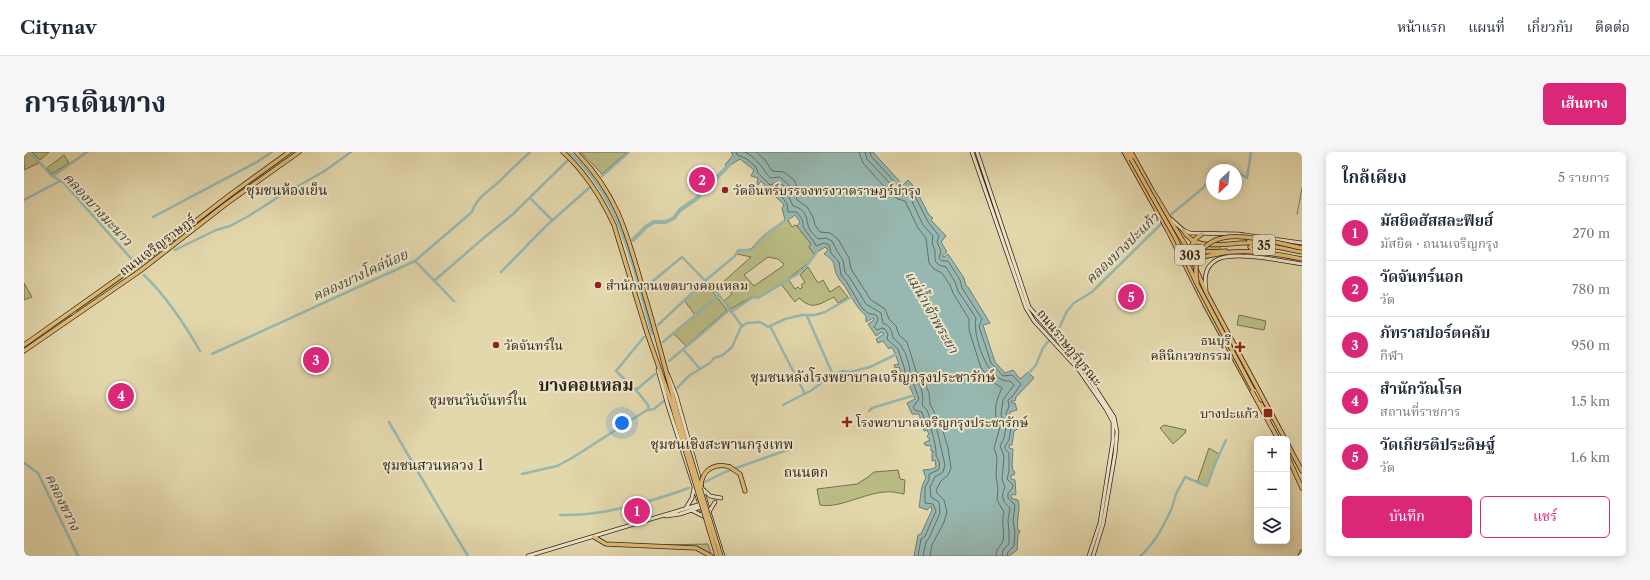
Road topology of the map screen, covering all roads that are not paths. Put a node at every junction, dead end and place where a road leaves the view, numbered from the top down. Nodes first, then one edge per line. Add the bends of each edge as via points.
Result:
1 (289, 152) edge
2 (299, 152) edge
3 (563, 152) edge
4 (576, 152) edge
5 (972, 152) edge
6 (977, 152) edge
7 (1124, 152) edge
8 (1127, 152) edge
9 (1131, 152) edge
10 (1170, 217) junction
11 (1183, 230) junction
12 (1202, 234) junction
13 (1242, 235) junction
14 (1250, 235) junction
15 (1183, 240) junction
16 (1194, 241) junction
17 (1254, 243) junction
18 (1302, 243) edge
19 (1262, 244) junction
20 (1225, 245) junction
21 (1176, 246) junction
22 (1302, 248) edge
23 (1178, 250) junction
24 (1224, 251) junction
25 (1231, 252) junction
26 (1255, 252) junction
27 (1302, 252) edge
28 (1189, 254) junction
29 (1223, 257) junction
30 (1302, 259) edge
31 (1184, 264) junction
32 (1302, 264) edge
33 (1195, 265) junction
34 (1186, 269) junction
35 (1020, 286) junction
36 (1205, 294) junction
37 (72, 311) junction
38 (76, 316) junction
39 (1044, 328) junction
40 (24, 345) edge
41 (24, 351) edge
42 (657, 367) junction
43 (667, 374) junction
44 (1095, 390) junction
45 (1276, 436) edge
46 (1276, 436) edge
47 (1283, 436) edge
48 (685, 446) junction
49 (1290, 449) edge
50 (1290, 462) edge
51 (1302, 471) edge
52 (698, 474) junction
53 (690, 476) junction
54 (694, 486) junction
55 (703, 488) junction
56 (1302, 488) edge
57 (745, 491) dead end
58 (702, 494) junction
59 (721, 498) dead end
60 (715, 502) dead end
61 (706, 503) junction
62 (700, 506) junction
63 (686, 508) junction
64 (692, 511) junction
65 (710, 512) junction
66 (664, 516) junction
67 (704, 516) junction
68 (594, 537) junction
69 (1092, 551) junction
70 (1302, 552) edge
71 (528, 556) edge
72 (711, 556) edge
73 (716, 556) edge
74 (722, 556) edge
75 (1088, 556) edge
76 (1093, 556) edge
77 (1300, 556) edge

1 - 37 main road, ถนนเจริญราษฎร์
2 - 38 main road, ถนนเจริญราษฎร์
3 - 42 main road via 591,183 614,225
4 - 43 main road via 604,187 623,222
5 - 35 main road, ถนนราษฎร์บูรณะ
6 - 35 main road, ถนนราษฎร์บูรณะ
7 - 21 main road, 303
8 - 36 main road, bridge via 1175,237 1197,284
9 - 10 main road, 303
10 - 11 main road, 35
10 - 15 main road, 303
11 - 12 main road, 35
11 - 16 main road, 35
12 - 13 main road, 35
12 - 16 main road
13 - 14 main road, 35
13 - 17 main road
14 - 18 main road, 35
14 - 19 main road
15 - 21 main road
15 - 28 main road, 303
16 - 20 main road, 35 via 1208,245
16 - 24 main road via 1199,251
16 - 28 main road
17 - 19 main road, 35
17 - 20 main road, 35 via 1236,242
17 - 26 main road via 1250,247
19 - 27 main road, 35
20 - 24 main road
21 - 23 main road, 303
22 - 36 main road, bridge via 1251,238 1229,236 1216,239 1202,249 1196,264 1197,281
23 - 28 main road, 35
23 - 31 main road, 303
24 - 25 main road
25 - 26 main road, 35
25 - 28 main road, 35 via 1205,258
25 - 29 main road
26 - 30 main road, 35
28 - 31 main road
28 - 33 main road, 303
29 - 32 main road, 35 via 1242,255
29 - 36 main road via 1213,263 1208,271
31 - 34 main road, 303
33 - 34 main road via 1191,264
33 - 36 main road, 303
34 - 46 main road, 303
35 - 39 main road, ถนนราษฎร์บูรณะ via 1034,321
36 - 45 main road, bridge
36 - 47 main road, 303
37 - 38 main road
37 - 40 main road, ถนนเจริญราษฎร์
38 - 41 main road, ถนนเจริญราษฎร์
39 - 44 main road, ถนนราษฎร์บูรณะ
39 - 44 main road, ถนนราษฎร์บูรณะ via 1061,343
42 - 48 main road
42 - 53 main road
43 - 48 main road
43 - 52 main road via 676,395
44 - 69 main road, ถนนราษฎร์บูรณะ via 1113,422 1113,440 1105,505
48 - 58 main road, bridge
48 - 73 main road, bridge
49 - 51 main road
50 - 56 main road
52 - 53 main road via 696,480
52 - 55 main road
53 - 54 main road
54 - 62 main road
54 - 63 main road via 692,498
55 - 59 main road via 709,495
55 - 61 main road
57 - 58 main road, bridge via 737,471 730,467 715,466 704,474
58 - 74 main road, bridge
60 - 65 main road
61 - 62 main road
61 - 65 main road
62 - 63 main road
62 - 64 main road
62 - 67 main road
63 - 66 main road
64 - 66 main road
64 - 67 main road
65 - 74 main road
66 - 68 main road
67 - 73 main road
68 - 71 main road
68 - 72 main road via 606,544 696,548
69 - 75 main road, ถนนราษฎร์บูรณะ
69 - 76 main road, ถนนราษฎร์บูรณะ
70 - 77 main road

